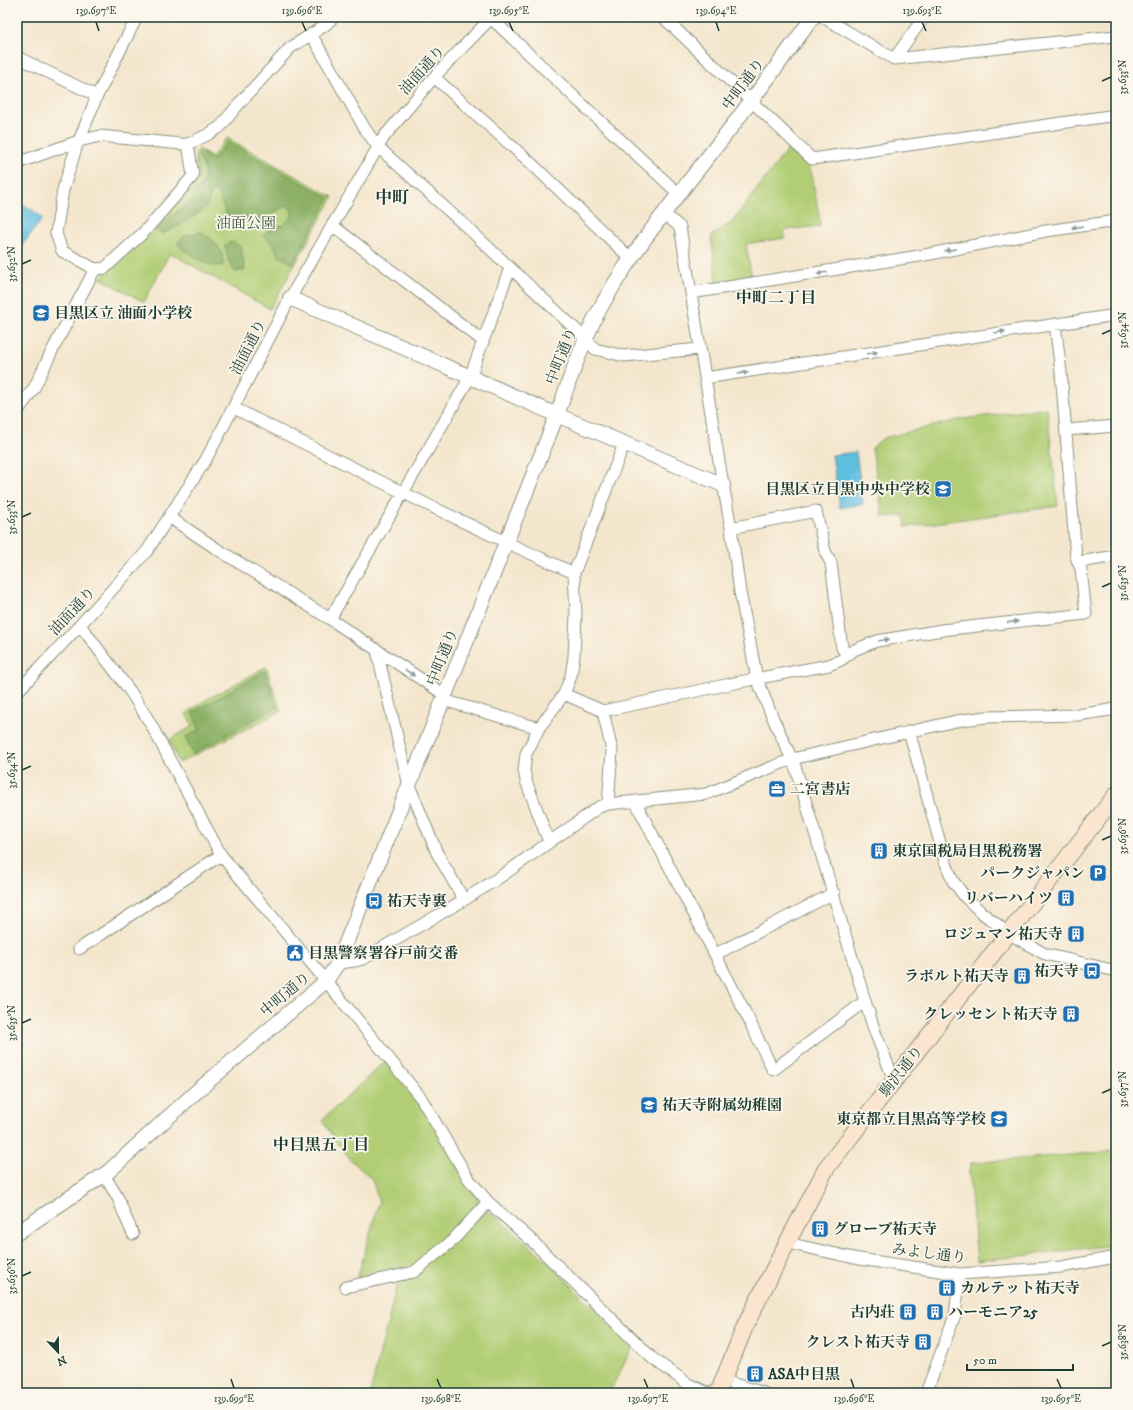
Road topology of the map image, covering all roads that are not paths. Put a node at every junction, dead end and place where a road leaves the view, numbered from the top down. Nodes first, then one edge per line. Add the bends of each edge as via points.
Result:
1 (137, 17) edge
2 (334, 17) edge
3 (492, 17) edge
4 (663, 17) edge
5 (813, 17) edge
6 (823, 17) edge
7 (924, 17) edge
8 (311, 34) junction
9 (1116, 36) edge
10 (17, 58) edge
11 (894, 59) junction
12 (434, 77) junction
13 (97, 96) junction
14 (752, 102) junction
15 (1116, 115) edge
16 (79, 141) junction
17 (188, 144) junction
18 (378, 147) junction
19 (17, 163) edge
20 (679, 194) junction
21 (664, 214) junction
22 (1116, 221) edge
23 (332, 225) junction
24 (631, 259) junction
25 (510, 268) junction
26 (95, 269) junction
27 (691, 294) junction
28 (290, 298) junction
29 (1116, 315) edge
30 (1055, 324) junction
31 (586, 339) junction
32 (482, 341) junction
33 (700, 348) junction
34 (470, 377) junction
35 (704, 378) junction
36 (234, 408) junction
37 (17, 412) edge
38 (557, 415) junction
39 (1116, 426) edge
40 (1066, 430) junction
41 (624, 444) junction
42 (723, 485) junction
43 (403, 494) junction
44 (169, 517) junction
45 (731, 528) junction
46 (506, 543) junction
47 (1116, 556) edge
48 (1078, 562) junction
49 (574, 573) junction
50 (330, 619) junction
51 (80, 625) junction
52 (377, 651) junction
53 (848, 655) junction
54 (756, 679) junction
55 (19, 685) edge
56 (564, 694) junction
57 (444, 697) junction
58 (1116, 709) edge
59 (602, 711) junction
60 (539, 728) junction
61 (909, 731) junction
62 (792, 759) junction
63 (410, 785) junction
64 (1116, 795) edge
65 (635, 801) junction
66 (608, 804) junction
67 (550, 842) junction
68 (221, 855) junction
69 (834, 893) junction
70 (464, 900) junction
71 (1008, 933) junction
72 (79, 949) dead end
73 (716, 954) junction
74 (338, 963) junction
75 (1116, 971) edge
76 (326, 981) junction
77 (865, 1001) junction
78 (894, 1080) junction
79 (104, 1175) junction
80 (488, 1202) junction
81 (17, 1233) edge
82 (133, 1234) dead end
83 (787, 1242) junction
84 (1116, 1257) edge
85 (960, 1274) junction
86 (346, 1287) dead end
87 (721, 1387) edge
88 (708, 1393) edge
89 (764, 1393) edge
90 (926, 1393) edge

1 - 13 street
2 - 8 street
3 - 12 street, 油面通り
3 - 20 street
4 - 14 street
5 - 14 street, 中町通り
6 - 11 street
7 - 11 street
8 - 17 street via 290,48 220,127
8 - 18 street via 365,129
9 - 11 street
10 - 13 street
12 - 18 street, 油面通り
12 - 24 street via 532,164
13 - 16 street
14 - 15 street via 812,159
14 - 20 street, 中町通り
16 - 17 street via 100,136
16 - 19 street
16 - 26 street via 63,190 56,233 62,251
17 - 26 street via 193,176 144,232 105,268
18 - 23 street, 油面通り
18 - 25 street
20 - 21 street, 中町通り
21 - 24 street, 中町通り
21 - 27 street via 680,226
22 -> 27 street
23 - 28 street, 油面通り
23 - 32 street
24 - 31 street, 中町通り via 596,316
25 - 31 street
25 - 32 street
26 - 37 street via 34,388
27 - 33 street
28 - 34 street
28 - 36 street, 油面通り
29 - 30 street
35 -> 30 street
30 - 40 street
31 - 33 street via 595,349 624,356
31 - 38 street, 中町通り
32 - 34 street
33 - 35 street
34 - 38 street
34 - 43 street
35 - 42 street
36 - 43 street
36 - 44 street, 油面通り via 205,461
38 - 41 street
38 - 46 street, 中町通り
39 - 40 street
40 - 48 street
41 - 42 street
41 - 49 street
42 - 45 street
43 - 46 street
43 - 50 street
44 - 50 street
44 - 51 street, 油面通り via 147,551
45 - 53 street via 816,512 824,551 831,563 842,648
45 - 54 street
46 - 49 street
46 - 57 street, 中町通り
47 - 48 street
53 -> 48 street via 876,641 950,629 1086,614
49 - 56 street via 574,656 571,676
50 - 52 street
51 - 55 street, 油面通り
51 - 68 street via 149,721
52 -> 57 street
52 - 63 street
53 - 54 street via 830,665
54 - 59 street
54 - 62 street
56 - 59 street
56 - 60 street
57 - 60 street
57 - 63 street, 中町通り
58 - 61 street via 1078,715 986,717
59 - 66 street via 612,751
60 - 67 street via 526,754 524,770
61 - 62 street
61 - 71 street via 945,861 953,881 965,897
62 - 65 street via 706,794
62 - 69 street
63 - 70 street via 439,858
63 - 74 street, 中町通り
64 - 71 main road, 駒沢通り
65 - 66 street
65 - 73 street
66 - 67 street via 599,806
67 - 70 street
68 - 72 street
68 - 76 street
69 - 73 street
69 - 77 street
70 - 74 street via 363,959
71 - 75 street via 1045,954
71 - 78 main road, 駒沢通り
73 - 77 street via 773,1070
74 - 76 street, 中町通り
76 - 79 street, 中町通り
76 - 80 street via 421,1098 468,1178
77 - 78 street
78 - 83 main road, 駒沢通り via 826,1167
79 - 81 street, 中町通り
79 - 82 street via 118,1198
80 - 86 street via 452,1241 414,1272
80 - 88 street via 530,1239 652,1358 688,1384
83 - 85 street, みよし通り via 859,1259
83 - 87 main road, 駒沢通り via 746,1324
84 - 85 street, みよし通り via 1061,1267
85 - 90 street via 955,1315
87 - 89 street

